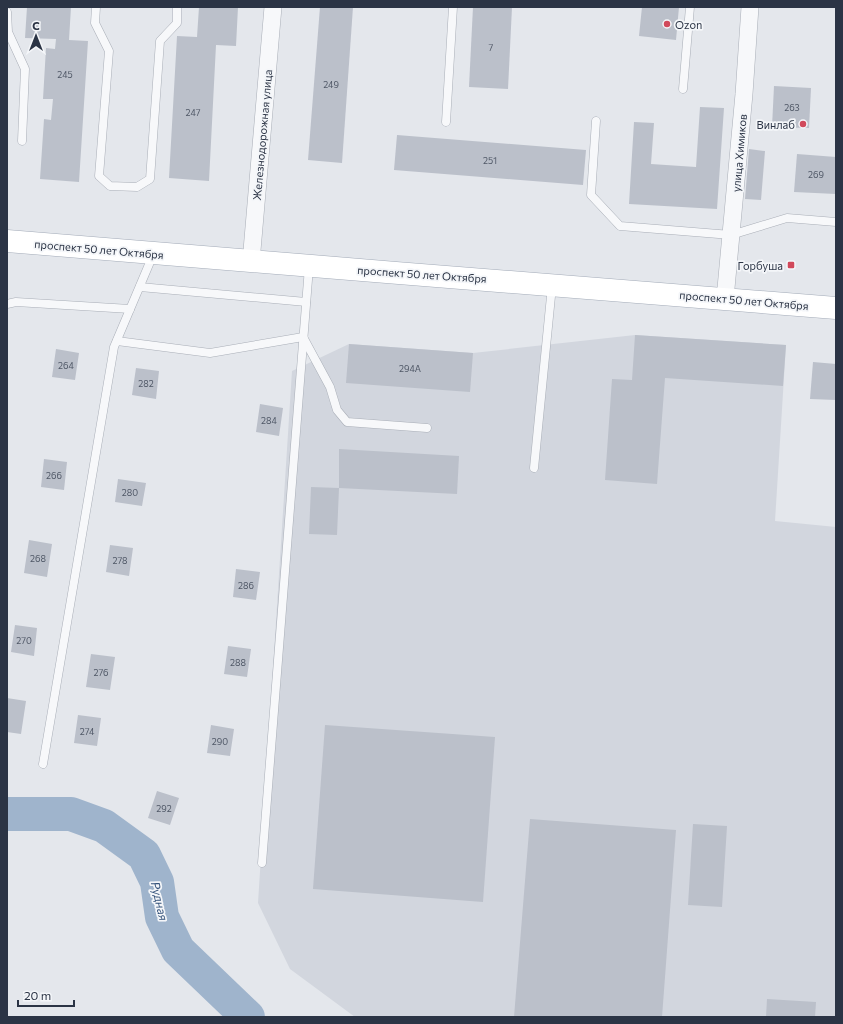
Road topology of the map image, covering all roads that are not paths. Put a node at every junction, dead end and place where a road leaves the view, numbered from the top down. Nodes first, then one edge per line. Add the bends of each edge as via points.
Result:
1 (96, 7) edge
2 (178, 7) edge
3 (272, 7) edge
4 (453, 7) edge
5 (690, 7) edge
6 (750, 7) edge
7 (7, 12) edge
8 (683, 89) dead end
9 (596, 121) dead end
10 (446, 122) dead end
11 (22, 141) dead end
12 (836, 222) edge
13 (731, 235) junction
14 (7, 241) edge
15 (154, 254) junction
16 (251, 262) junction
17 (309, 266) junction
18 (552, 285) junction
19 (140, 287) junction
20 (725, 299) junction
21 (306, 302) junction
22 (7, 304) edge
23 (836, 308) edge
24 (130, 309) junction
25 (303, 337) junction
26 (117, 341) junction
27 (427, 428) dead end
28 (534, 468) dead end
29 (43, 764) dead end
30 (262, 863) dead end

1 - 2 lane via 95,23 109,51 99,176 110,186 137,187 150,179 160,41 177,23
3 - 16 street, Железнодорожная улица
4 - 10 lane
5 - 8 lane
6 - 13 street, улица Химиков
7 - 11 lane via 8,32 26,69
9 - 13 lane via 591,195 620,226
12 - 13 lane via 787,218
13 - 20 street, улица Химиков
14 - 15 main road, проспект 50 лет Октября
15 - 16 main road, проспект 50 лет Октября
15 - 19 lane
16 - 17 main road, проспект 50 лет Октября
17 - 18 main road, проспект 50 лет Октября
17 - 21 lane
18 - 20 main road, проспект 50 лет Октября
18 - 28 lane
19 - 21 lane
19 - 24 lane
20 - 23 main road, проспект 50 лет Октября
21 - 25 lane
22 - 24 lane via 16,302
24 - 26 lane
25 - 26 lane via 210,353
25 - 27 lane via 330,387 337,410 347,422
25 - 30 lane
26 - 29 lane

